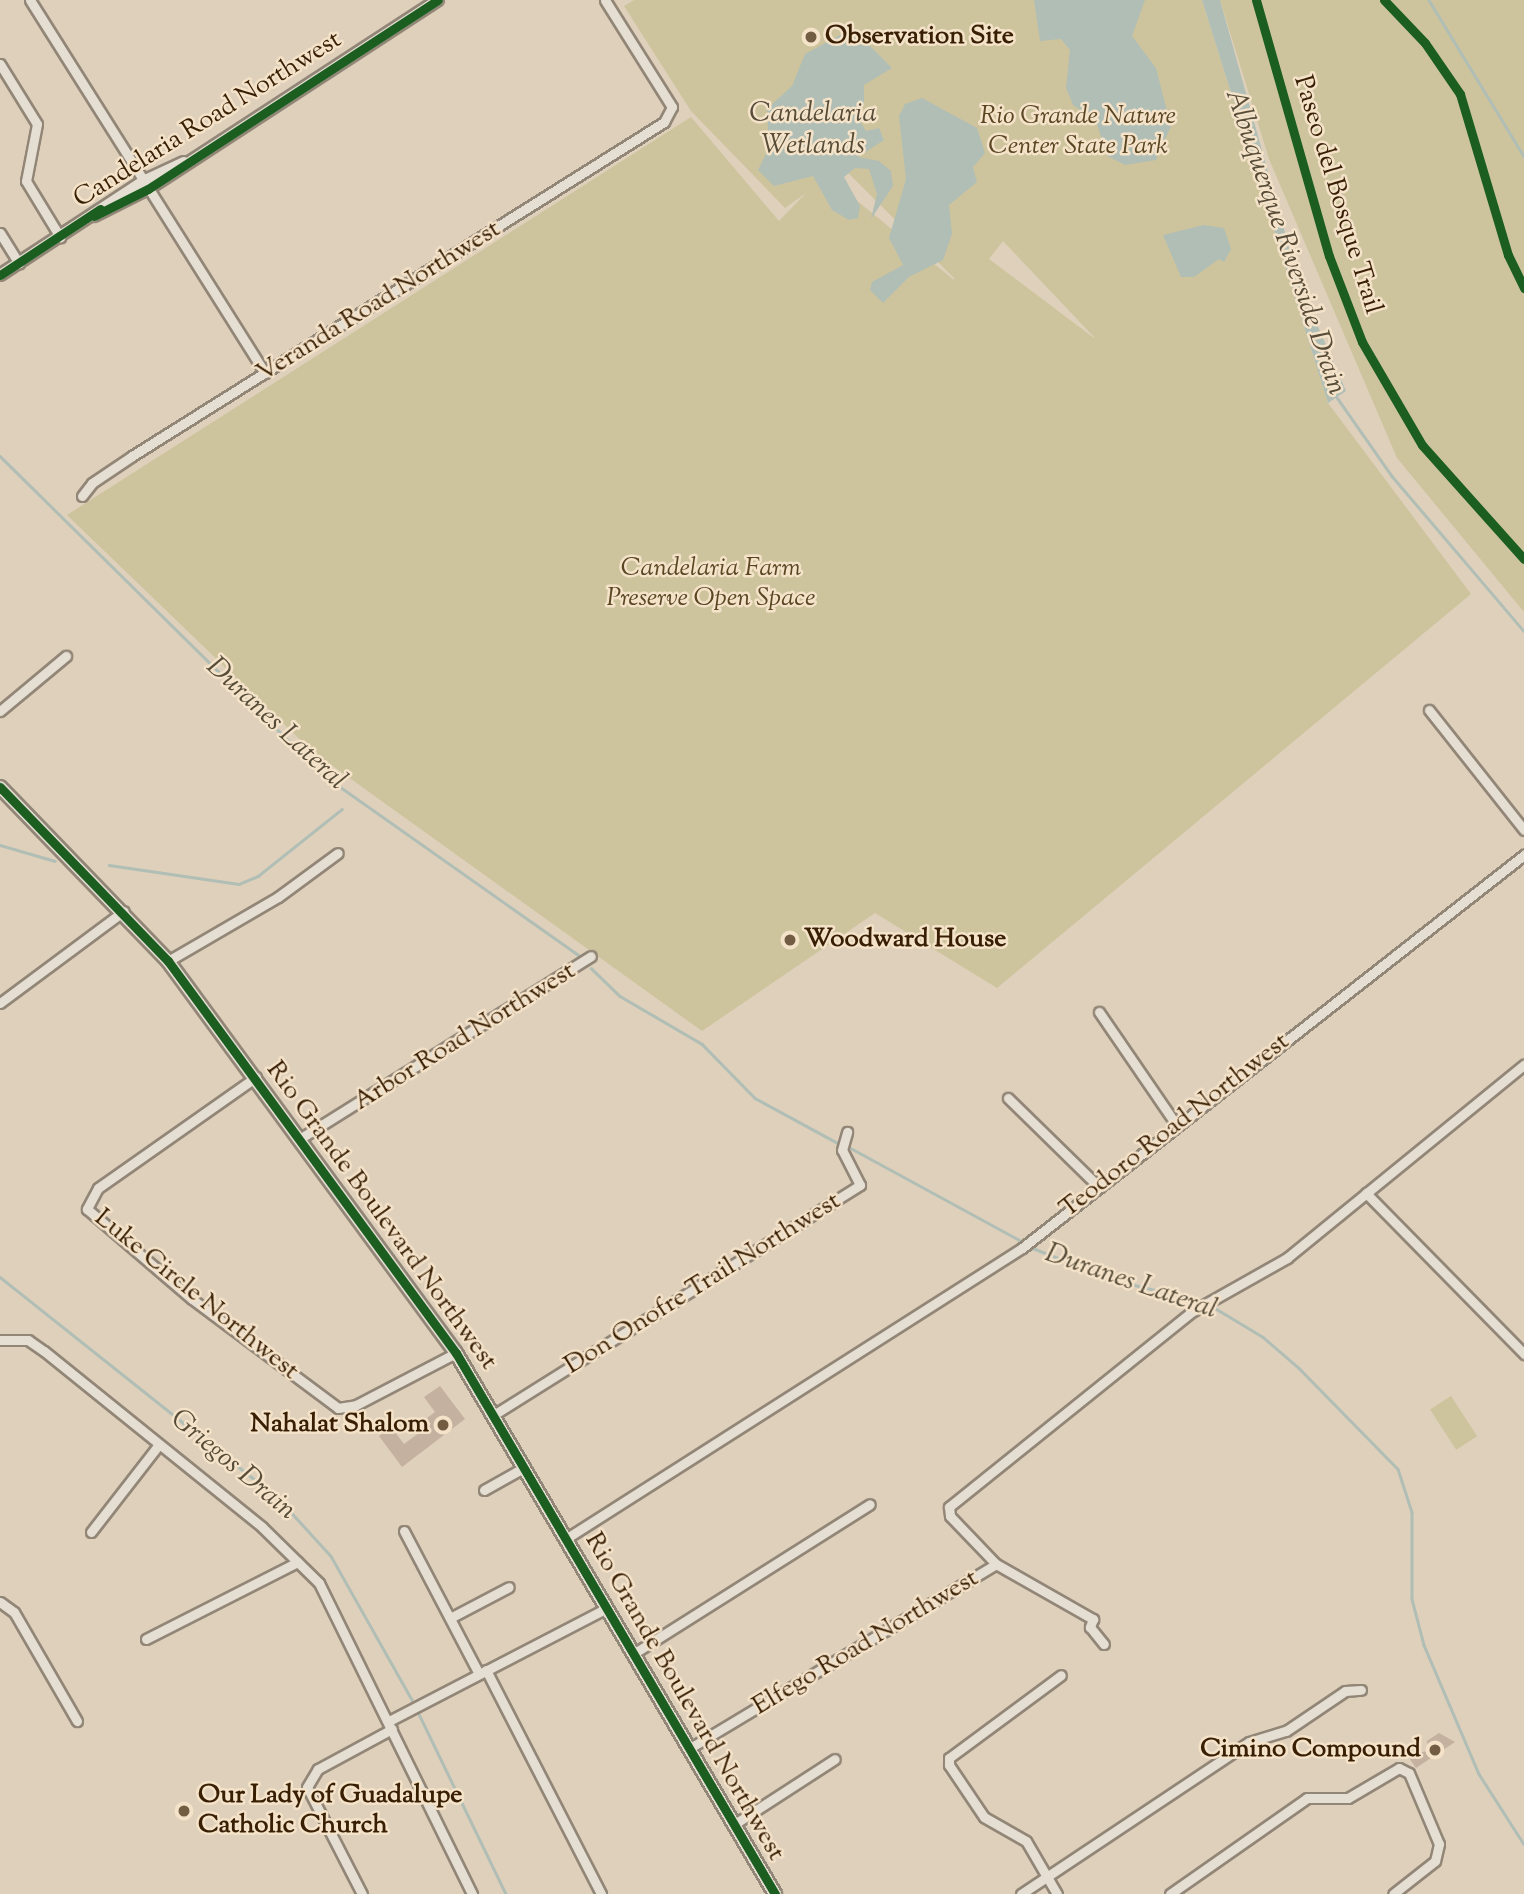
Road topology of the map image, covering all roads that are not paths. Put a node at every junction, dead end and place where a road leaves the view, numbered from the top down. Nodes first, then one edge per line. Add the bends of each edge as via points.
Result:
1 (30, 0) edge
2 (438, 0) edge
3 (605, 0) edge
4 (0, 64) edge
5 (145, 185) junction
6 (0, 233) edge
7 (61, 237) junction
8 (19, 263) junction
9 (0, 275) edge
10 (265, 373) junction
11 (82, 496) dead end
12 (66, 656) dead end
13 (1429, 710) dead end
14 (0, 711) edge
15 (0, 787) edge
16 (1524, 830) edge
17 (338, 853) dead end
18 (1524, 855) edge
19 (124, 911) junction
20 (591, 956) dead end
21 (167, 961) junction
22 (0, 1003) edge
23 (1099, 1012) dead end
24 (1524, 1065) edge
25 (256, 1077) junction
26 (1008, 1098) dead end
27 (1177, 1126) junction
28 (847, 1132) dead end
29 (301, 1138) junction
30 (1098, 1186) junction
31 (1367, 1193) junction
32 (0, 1340) edge
33 (456, 1353) junction
34 (1524, 1354) edge
35 (495, 1414) junction
36 (157, 1447) junction
37 (525, 1467) junction
38 (484, 1490) dead end
39 (870, 1504) dead end
40 (404, 1531) dead end
41 (91, 1532) dead end
42 (567, 1538) junction
43 (298, 1562) junction
44 (996, 1563) junction
45 (509, 1587) dead end
46 (0, 1601) edge
47 (607, 1608) junction
48 (452, 1618) junction
49 (146, 1639) dead end
50 (1104, 1644) dead end
51 (633, 1654) junction
52 (483, 1672) junction
53 (1061, 1675) dead end
54 (1361, 1690) dead end
55 (77, 1721) dead end
56 (391, 1725) junction
57 (690, 1748) junction
58 (835, 1759) dead end
59 (733, 1825) junction
60 (1047, 1876) junction
61 (362, 1894) edge
62 (472, 1894) edge
63 (601, 1894) edge
64 (775, 1894) edge
65 (1021, 1894) edge
66 (1057, 1894) edge
67 (1170, 1894) edge
68 (1393, 1894) edge

1 - 5 street
2 - 5 street, Candelaria Road Northwest
3 - 10 street, Veranda Road Northwest via 672,107 664,122
4 - 7 street via 37,124 26,181
5 - 7 street, Candelaria Road Northwest
5 - 10 street
6 - 8 street
7 - 8 street, Candelaria Road Northwest
8 - 9 street, Candelaria Road Northwest
10 - 11 street, Veranda Road Northwest via 112,469
12 - 14 street
13 - 16 street
15 - 19 main road, Rio Grande Boulevard Northwest
17 - 21 street via 278,897
18 - 27 street, Teodoro Road Northwest
19 - 21 main road, Rio Grande Boulevard Northwest
19 - 22 street
20 - 29 street, Arbor Road Northwest
21 - 25 main road, Rio Grande Boulevard Northwest
23 - 27 street
24 - 31 street, Elfego Road Northwest
25 - 29 main road, Rio Grande Boulevard Northwest
25 - 33 street, Luke Circle Northwest via 98,1188 87,1209 192,1299 338,1408 356,1405
26 - 30 street
27 - 30 street, Teodoro Road Northwest
28 - 35 street, Don Onofre Trail Northwest via 842,1144 860,1185
29 - 33 main road, Rio Grande Boulevard Northwest
30 - 42 street, Teodoro Road Northwest via 986,1274 950,1290
31 - 34 street
31 - 44 street, Elfego Road Northwest via 1287,1258 1193,1311 949,1507 950,1516
32 - 36 street via 28,1340 36,1345
33 - 35 main road, Rio Grande Boulevard Northwest
35 - 37 main road, Rio Grande Boulevard Northwest
36 - 41 street
36 - 43 street via 262,1527
37 - 38 street
37 - 42 main road, Rio Grande Boulevard Northwest
39 - 51 street
40 - 48 street
42 - 47 main road, Rio Grande Boulevard Northwest
43 - 49 street
43 - 56 street via 319,1583
44 - 50 street via 1093,1619 1090,1627
44 - 57 street, Elfego Road Northwest
45 - 48 street
46 - 55 street via 14,1612
47 - 51 main road, Rio Grande Boulevard Northwest
47 - 52 street
48 - 52 street
51 - 57 main road, Rio Grande Boulevard Northwest
52 - 56 street
52 - 63 street
53 - 60 street via 949,1758 977,1810 1026,1841
54 - 60 street via 1345,1691 1286,1731 1249,1742 1058,1874
56 - 61 street via 309,1776 310,1797
56 - 62 street
57 - 59 main road, Rio Grande Boulevard Northwest
58 - 59 street
59 - 64 main road, Rio Grande Boulevard Northwest
60 - 65 street
60 - 66 street
67 - 68 street via 1315,1795 1348,1798 1399,1768 1409,1773 1439,1844 1435,1861

